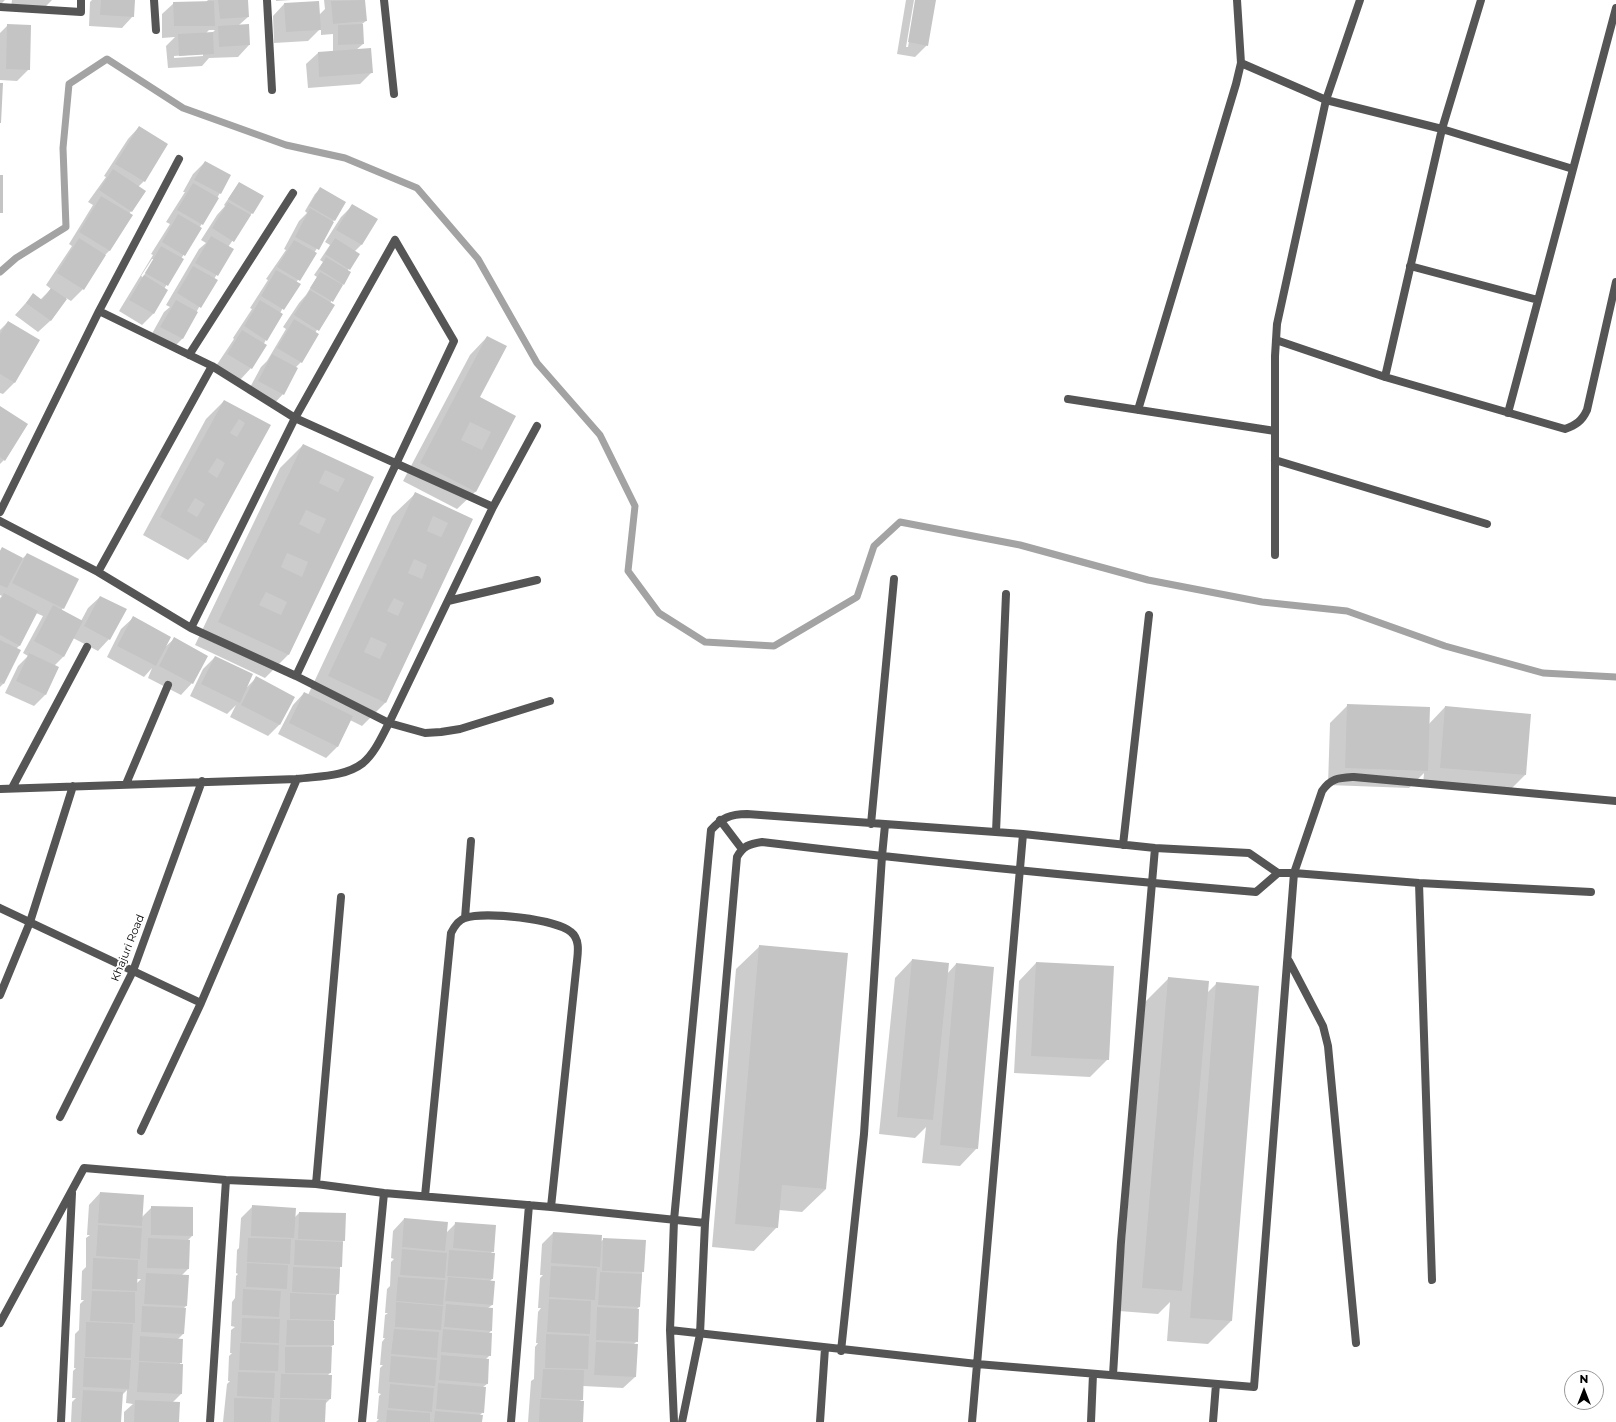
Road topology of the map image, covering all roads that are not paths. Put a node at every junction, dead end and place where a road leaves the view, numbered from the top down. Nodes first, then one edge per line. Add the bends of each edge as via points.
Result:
1 (81, 0) edge
2 (154, 0) edge
3 (267, 0) edge
4 (384, 0) edge
5 (1238, 0) edge
6 (1360, 0) edge
7 (1480, 0) edge
8 (0, 7) edge
9 (1616, 8) edge
10 (156, 30) dead end
11 (1241, 63) junction
12 (272, 90) dead end
13 (394, 94) dead end
14 (1326, 100) junction
15 (1442, 129) junction
16 (179, 159) dead end
17 (1573, 169) junction
18 (293, 193) dead end
19 (1410, 266) junction
20 (1616, 282) edge
21 (1538, 300) junction
22 (99, 311) junction
23 (1276, 340) junction
24 (189, 355) junction
25 (212, 366) junction
26 (1385, 377) junction
27 (1068, 399) dead end
28 (1138, 410) junction
29 (1508, 413) junction
30 (295, 418) junction
31 (537, 426) dead end
32 (1276, 431) junction
33 (1275, 460) junction
34 (396, 464) junction
35 (493, 507) junction
36 (0, 512) edge
37 (0, 521) edge
38 (1487, 524) dead end
39 (1275, 555) dead end
40 (98, 572) junction
41 (894, 579) dead end
42 (537, 580) dead end
43 (1006, 594) dead end
44 (448, 601) junction
45 (1149, 615) dead end
46 (191, 628) junction
47 (87, 647) dead end
48 (296, 676) junction
49 (168, 685) dead end
50 (550, 701) dead end
51 (389, 723) junction
52 (296, 779) junction
53 (202, 781) junction
54 (126, 784) junction
55 (73, 786) junction
56 (12, 788) junction
57 (0, 789) edge
58 (1616, 801) edge
59 (720, 820) junction
60 (871, 824) junction
61 (885, 825) junction
62 (996, 832) junction
63 (1024, 834) junction
64 (471, 841) dead end
65 (1123, 845) junction
66 (742, 848) junction
67 (1156, 848) junction
68 (882, 856) junction
69 (1020, 869) junction
70 (1278, 873) junction
71 (1294, 873) junction
72 (1153, 883) junction
73 (1419, 883) junction
74 (1591, 892) dead end
75 (341, 898) dead end
76 (0, 908) edge
77 (465, 918) junction
78 (30, 922) junction
79 (1289, 961) junction
80 (133, 970) junction
81 (0, 995) edge
82 (201, 1003) junction
83 (60, 1117) dead end
84 (141, 1131) dead end
85 (226, 1180) junction
86 (316, 1184) junction
87 (72, 1191) junction
88 (384, 1193) junction
89 (424, 1196) junction
90 (529, 1205) junction
91 (552, 1206) junction
92 (674, 1220) junction
93 (705, 1224) junction
94 (1432, 1280) dead end
95 (0, 1323) edge
96 (670, 1330) junction
97 (700, 1334) junction
98 (1356, 1344) dead end
99 (825, 1348) junction
100 (841, 1351) junction
101 (978, 1364) junction
102 (1093, 1374) junction
103 (1113, 1376) junction
104 (1216, 1384) junction
105 (61, 1422) edge
106 (210, 1422) edge
107 (362, 1422) edge
108 (511, 1422) edge
109 (674, 1422) edge
110 (682, 1422) edge
111 (820, 1422) edge
112 (972, 1422) edge
113 (1091, 1422) edge
114 (1213, 1422) edge

1 - 8 street via 81,12
2 - 10 street
3 - 12 street
4 - 13 street
5 - 11 street
6 - 14 street
7 - 15 street
9 - 17 street
11 - 14 street
11 - 28 street
14 - 15 street
14 - 23 street via 1277,324
15 - 17 street
15 - 19 street
16 - 22 street
17 - 21 street
18 - 24 street
19 - 21 street
19 - 26 street
20 - 29 street via 1584,418 1575,426 1565,429
21 - 29 street
22 - 24 street
22 - 36 street
23 - 26 street
23 - 32 street
24 - 25 street
25 - 30 street
25 - 40 street
26 - 29 street
27 - 28 street
28 - 32 street
30 - 34 street
30 - 34 street via 395,240 454,341
30 - 46 street
31 - 35 street
32 - 33 street
33 - 38 street
33 - 39 street
34 - 35 street
34 - 48 street
35 - 44 street
37 - 40 street
40 - 46 street
41 - 60 street
42 - 44 street
43 - 62 street
44 - 51 street
45 - 65 street
46 - 48 street
47 - 56 street
48 - 51 street
49 - 54 street
50 - 51 street via 460,729 441,732 425,732
51 - 52 street via 376,747 363,762 335,774
52 - 53 street
52 - 82 street
53 - 54 street
53 - 80 street, Khajuri Road
54 - 55 street
55 - 56 street
55 - 78 street
56 - 57 street
58 - 71 street via 1354,777 1339,778 1329,781 1322,791
59 - 60 street via 733,814 747,814
59 - 66 street
59 - 92 street via 710,830
60 - 61 street
61 - 62 street
61 - 68 street
62 - 63 street
63 - 65 street
63 - 69 street
64 - 77 street
65 - 67 street
66 - 68 street via 751,843 762,842
66 - 93 street via 737,857
67 - 70 street via 1249,853
67 - 72 street
68 - 69 street
68 - 100 street via 864,1134
69 - 72 street
69 - 101 street
70 - 71 street
70 - 72 street via 1256,892
71 - 73 street
71 - 79 street
72 - 103 street via 1121,1242
73 - 74 street
73 - 94 street
75 - 86 street
76 - 78 street
77 - 89 street via 457,923 451,933
77 - 91 street via 511,916 555,925 572,932 577,940
78 - 80 street
78 - 81 street
79 - 98 street via 1323,1026 1328,1046
79 - 104 street via 1254,1387
80 - 82 street
80 - 83 street, Khajuri Road
82 - 84 street
85 - 86 street
85 - 87 street via 84,1168
85 - 106 street
86 - 88 street
87 - 95 street
87 - 105 street
88 - 89 street
88 - 107 street
89 - 90 street
90 - 91 street
90 - 108 street
91 - 92 street
92 - 93 street
92 - 96 street
93 - 97 street
96 - 97 street
96 - 109 street
97 - 99 street
97 - 110 street
99 - 100 street
99 - 111 street
100 - 101 street
101 - 102 street
101 - 112 street
102 - 103 street
102 - 113 street
103 - 104 street
104 - 114 street

